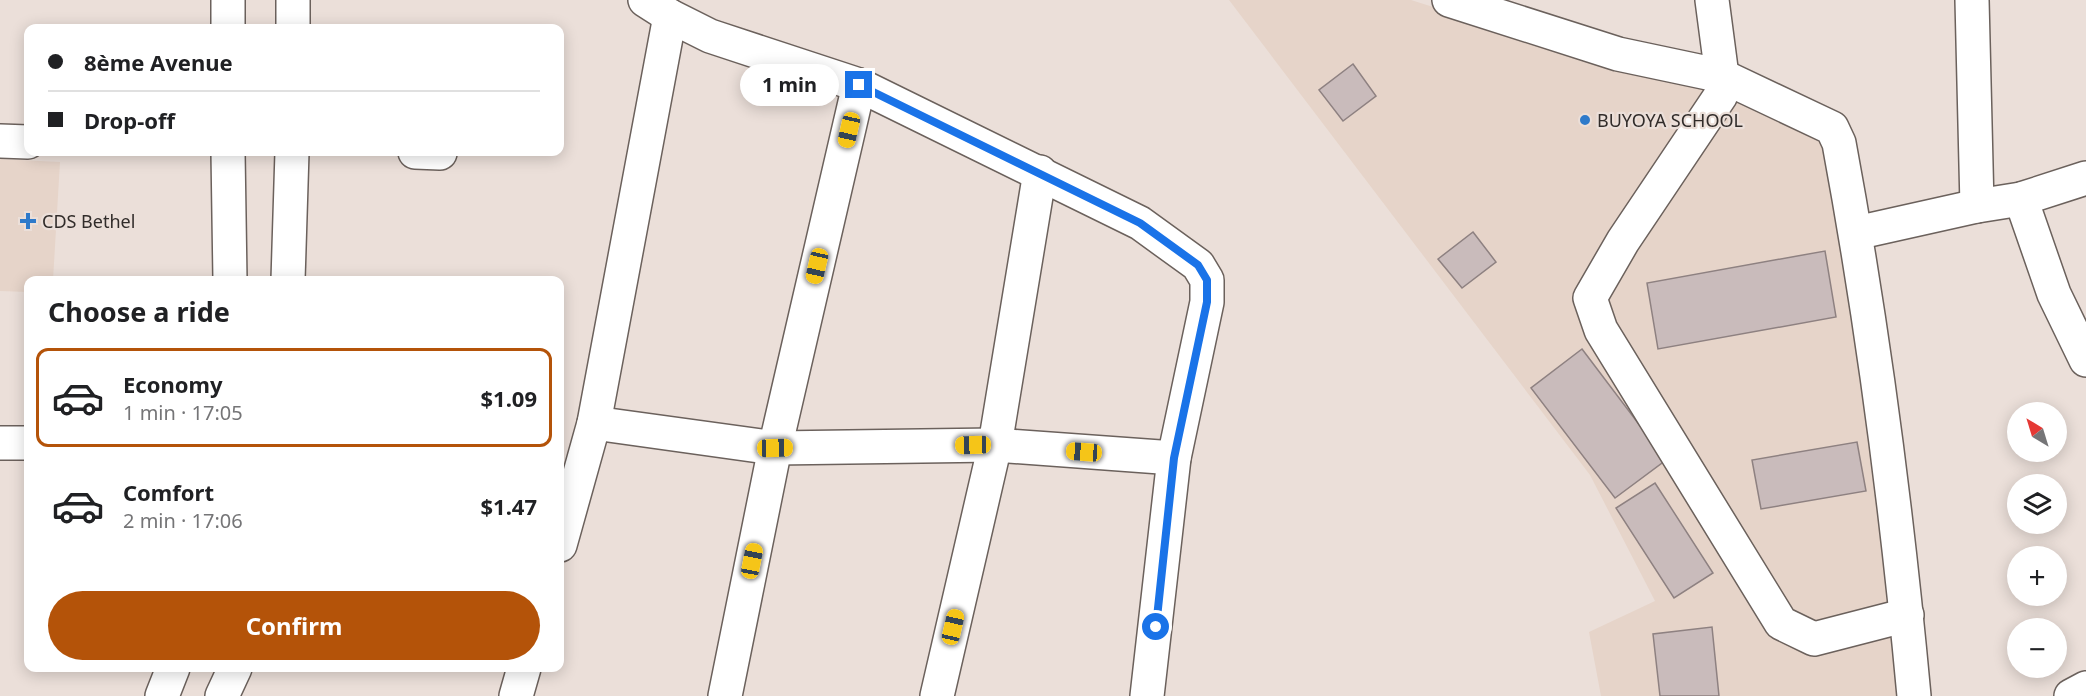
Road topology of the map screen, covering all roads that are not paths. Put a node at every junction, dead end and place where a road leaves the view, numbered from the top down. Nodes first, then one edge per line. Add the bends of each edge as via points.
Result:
1 (228, 0) edge
2 (293, 0) edge
3 (1452, 0) edge
4 (1712, 0) edge
5 (1972, 0) edge
6 (657, 8) edge
7 (228, 24) edge
8 (293, 24) edge
9 (1722, 76) junction
10 (859, 85) junction
11 (0, 141) edge
12 (24, 142) edge
13 (228, 156) edge
14 (292, 156) edge
15 (1040, 172) junction
16 (2086, 178) edge
17 (2021, 199) junction
18 (1977, 206) junction
19 (1856, 233) junction
20 (230, 276) edge
21 (288, 276) edge
22 (2086, 360) edge
23 (594, 423) junction
24 (995, 445) junction
25 (775, 448) junction
26 (1174, 458) junction
27 (564, 531) edge
28 (1906, 615) junction
29 (171, 672) edge
30 (233, 672) edge
31 (523, 672) edge
32 (2086, 688) edge
33 (162, 696) edge
34 (222, 696) edge
35 (516, 696) edge
36 (725, 696) edge
37 (937, 696) edge
38 (1148, 696) edge
39 (1914, 696) edge
40 (2071, 696) edge

1 - 7 street
2 - 8 street
3 - 9 street via 1618,54
4 - 9 street
5 - 18 street
6 - 10 street via 710,36
6 - 23 street
9 - 19 street via 1832,128 1839,143
9 - 28 street via 1720,94 1590,298 1601,330 1781,623 1814,639
10 - 15 street
10 - 25 street
11 - 12 street
13 - 20 street
14 - 21 street
15 - 24 street
15 - 26 street via 1140,223 1198,265 1207,280 1207,302
16 - 17 street
17 - 18 street
17 - 22 street via 2054,294
18 - 19 street
19 - 28 street
23 - 25 street
23 - 27 street
24 - 25 street
24 - 26 street
24 - 37 street
25 - 36 street
26 - 38 street
28 - 39 street
29 - 33 street
30 - 34 street
31 - 35 street
32 - 40 street

